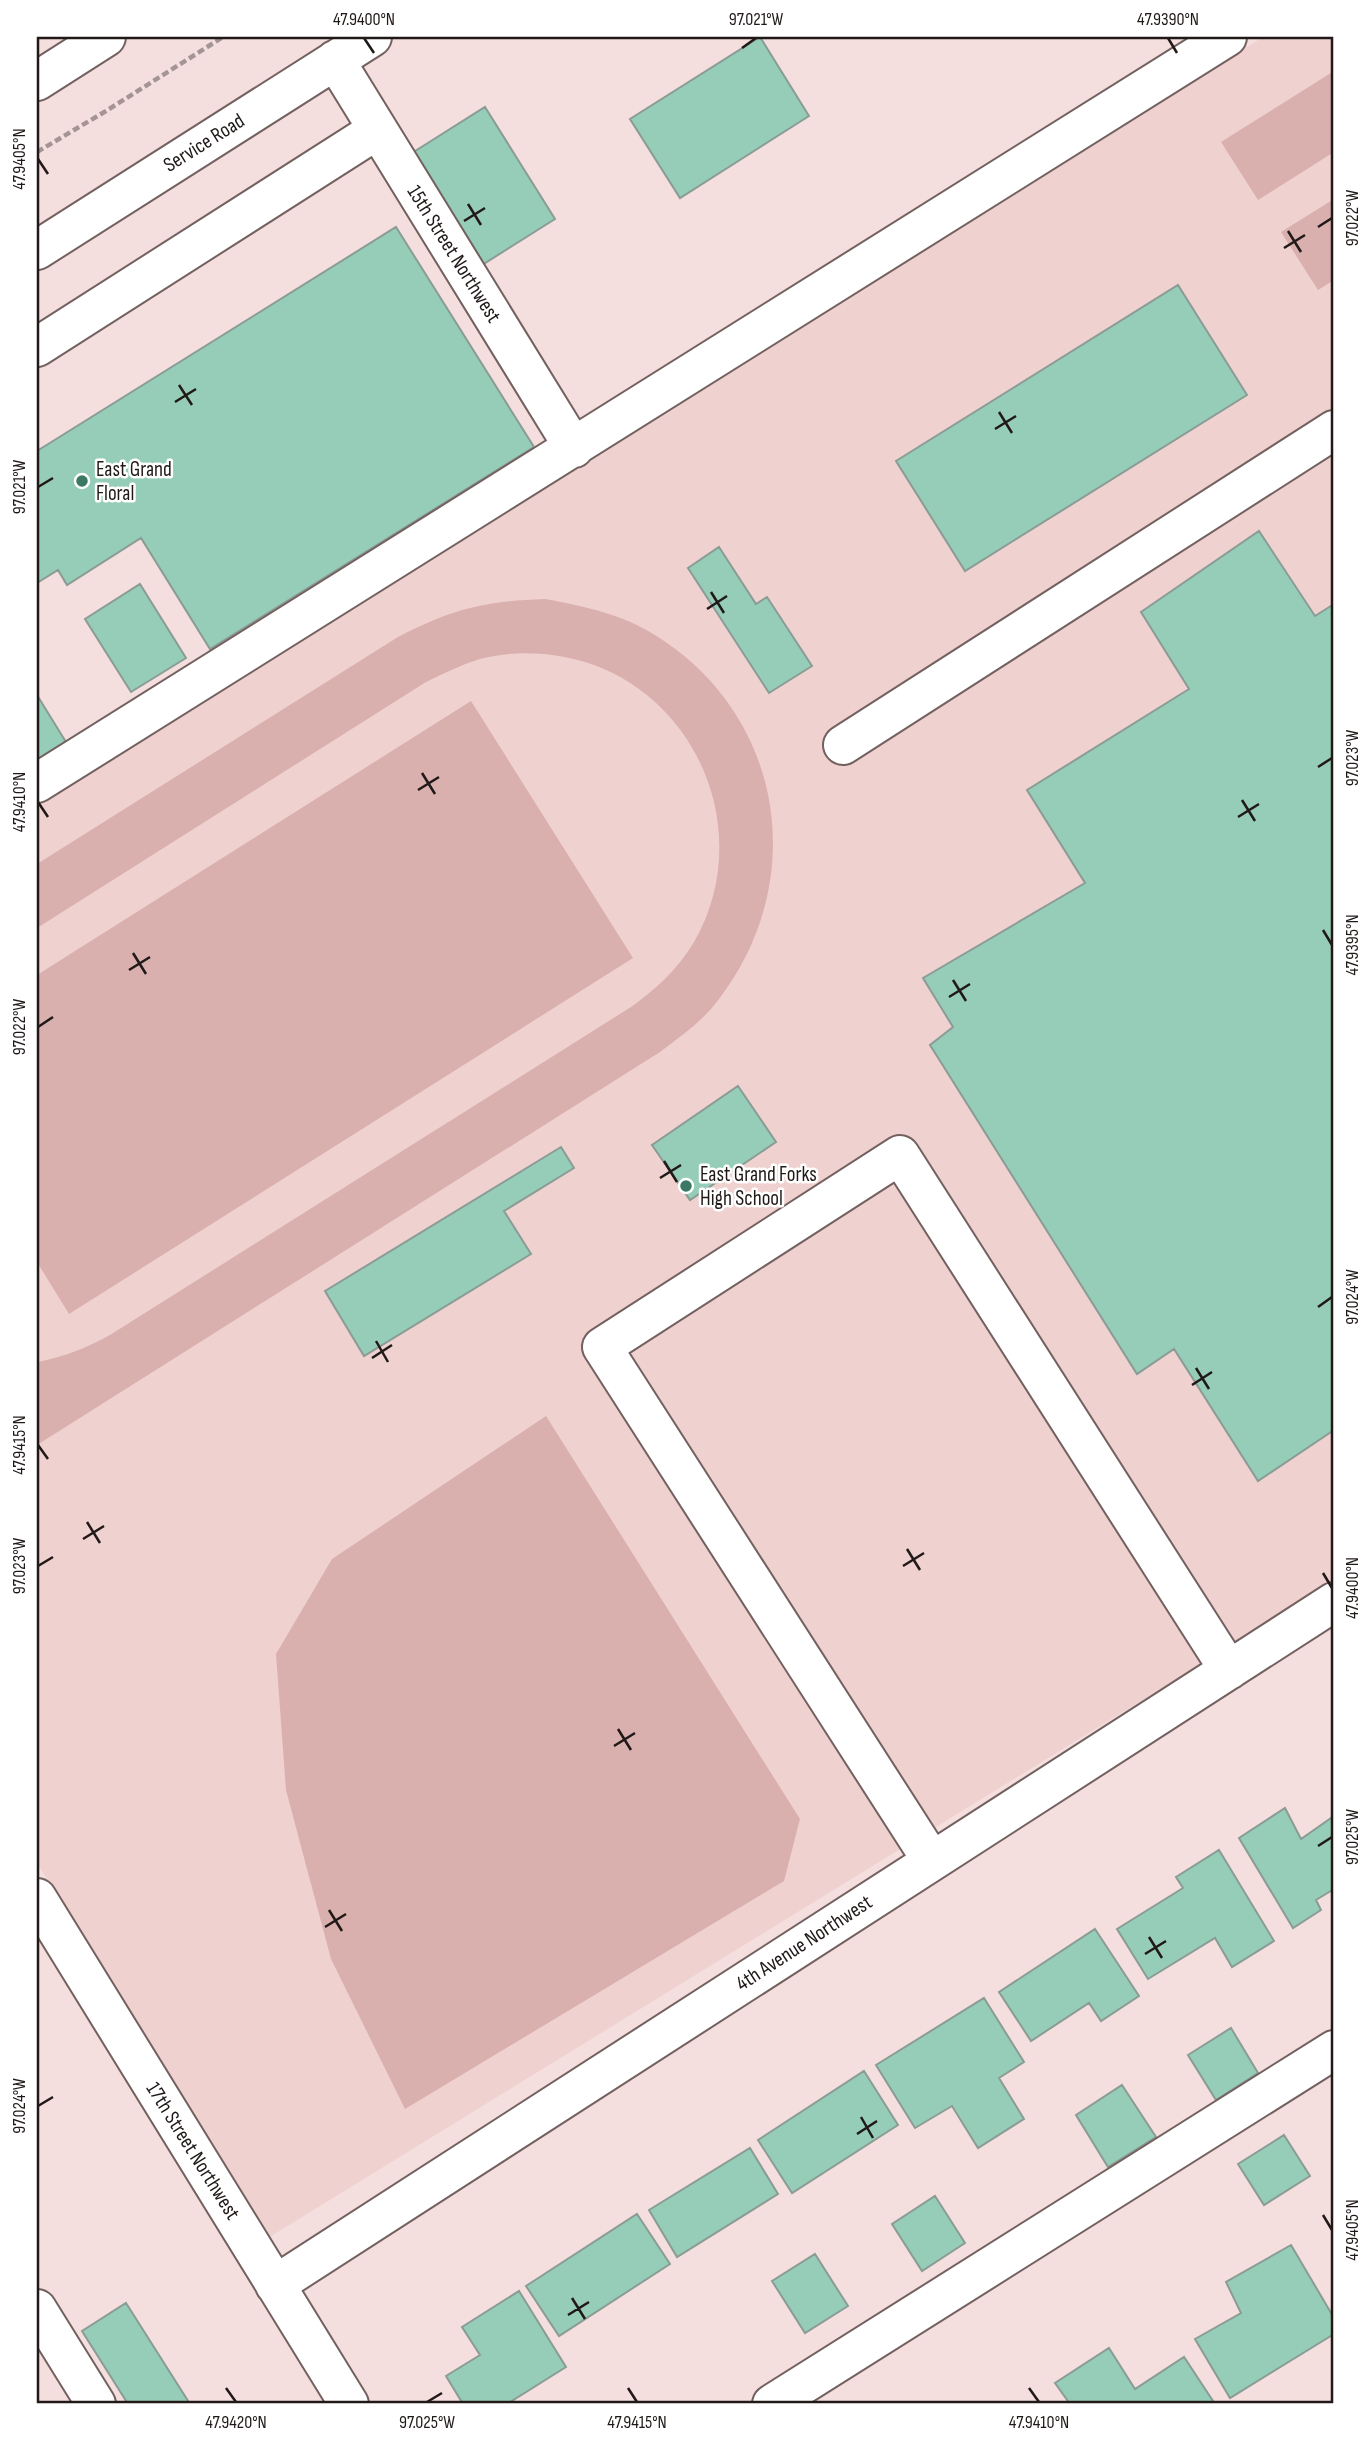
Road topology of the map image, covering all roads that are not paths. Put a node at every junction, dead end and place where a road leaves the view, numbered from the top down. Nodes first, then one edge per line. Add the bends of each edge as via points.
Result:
1 (106, 37) edge
2 (372, 37) edge
3 (1227, 37) edge
4 (335, 60) junction
5 (37, 81) edge
6 (377, 130) junction
7 (37, 250) edge
8 (37, 347) edge
9 (1334, 430) edge
10 (574, 448) junction
11 (843, 745) dead end
12 (37, 783) edge
13 (1334, 1602) edge
14 (1229, 1670) junction
15 (932, 1861) junction
16 (37, 1898) edge
17 (1334, 2050) edge
18 (275, 2285) junction
19 (37, 2309) edge
20 (96, 2404) edge
21 (349, 2404) edge
22 (772, 2404) edge

1 - 5 street
2 - 4 street, Service Road
3 - 10 street
4 - 6 street, 15th Street Northwest
4 - 7 street, Service Road
6 - 8 street
6 - 10 street, 15th Street Northwest
9 - 11 street
10 - 12 street
13 - 14 street, 4th Avenue Northwest
14 - 15 street, 4th Avenue Northwest
14 - 15 street via 900,1154 602,1347
15 - 18 street, 4th Avenue Northwest
16 - 18 street, 17th Street Northwest
17 - 22 street
18 - 21 street, 17th Street Northwest
19 - 20 street

